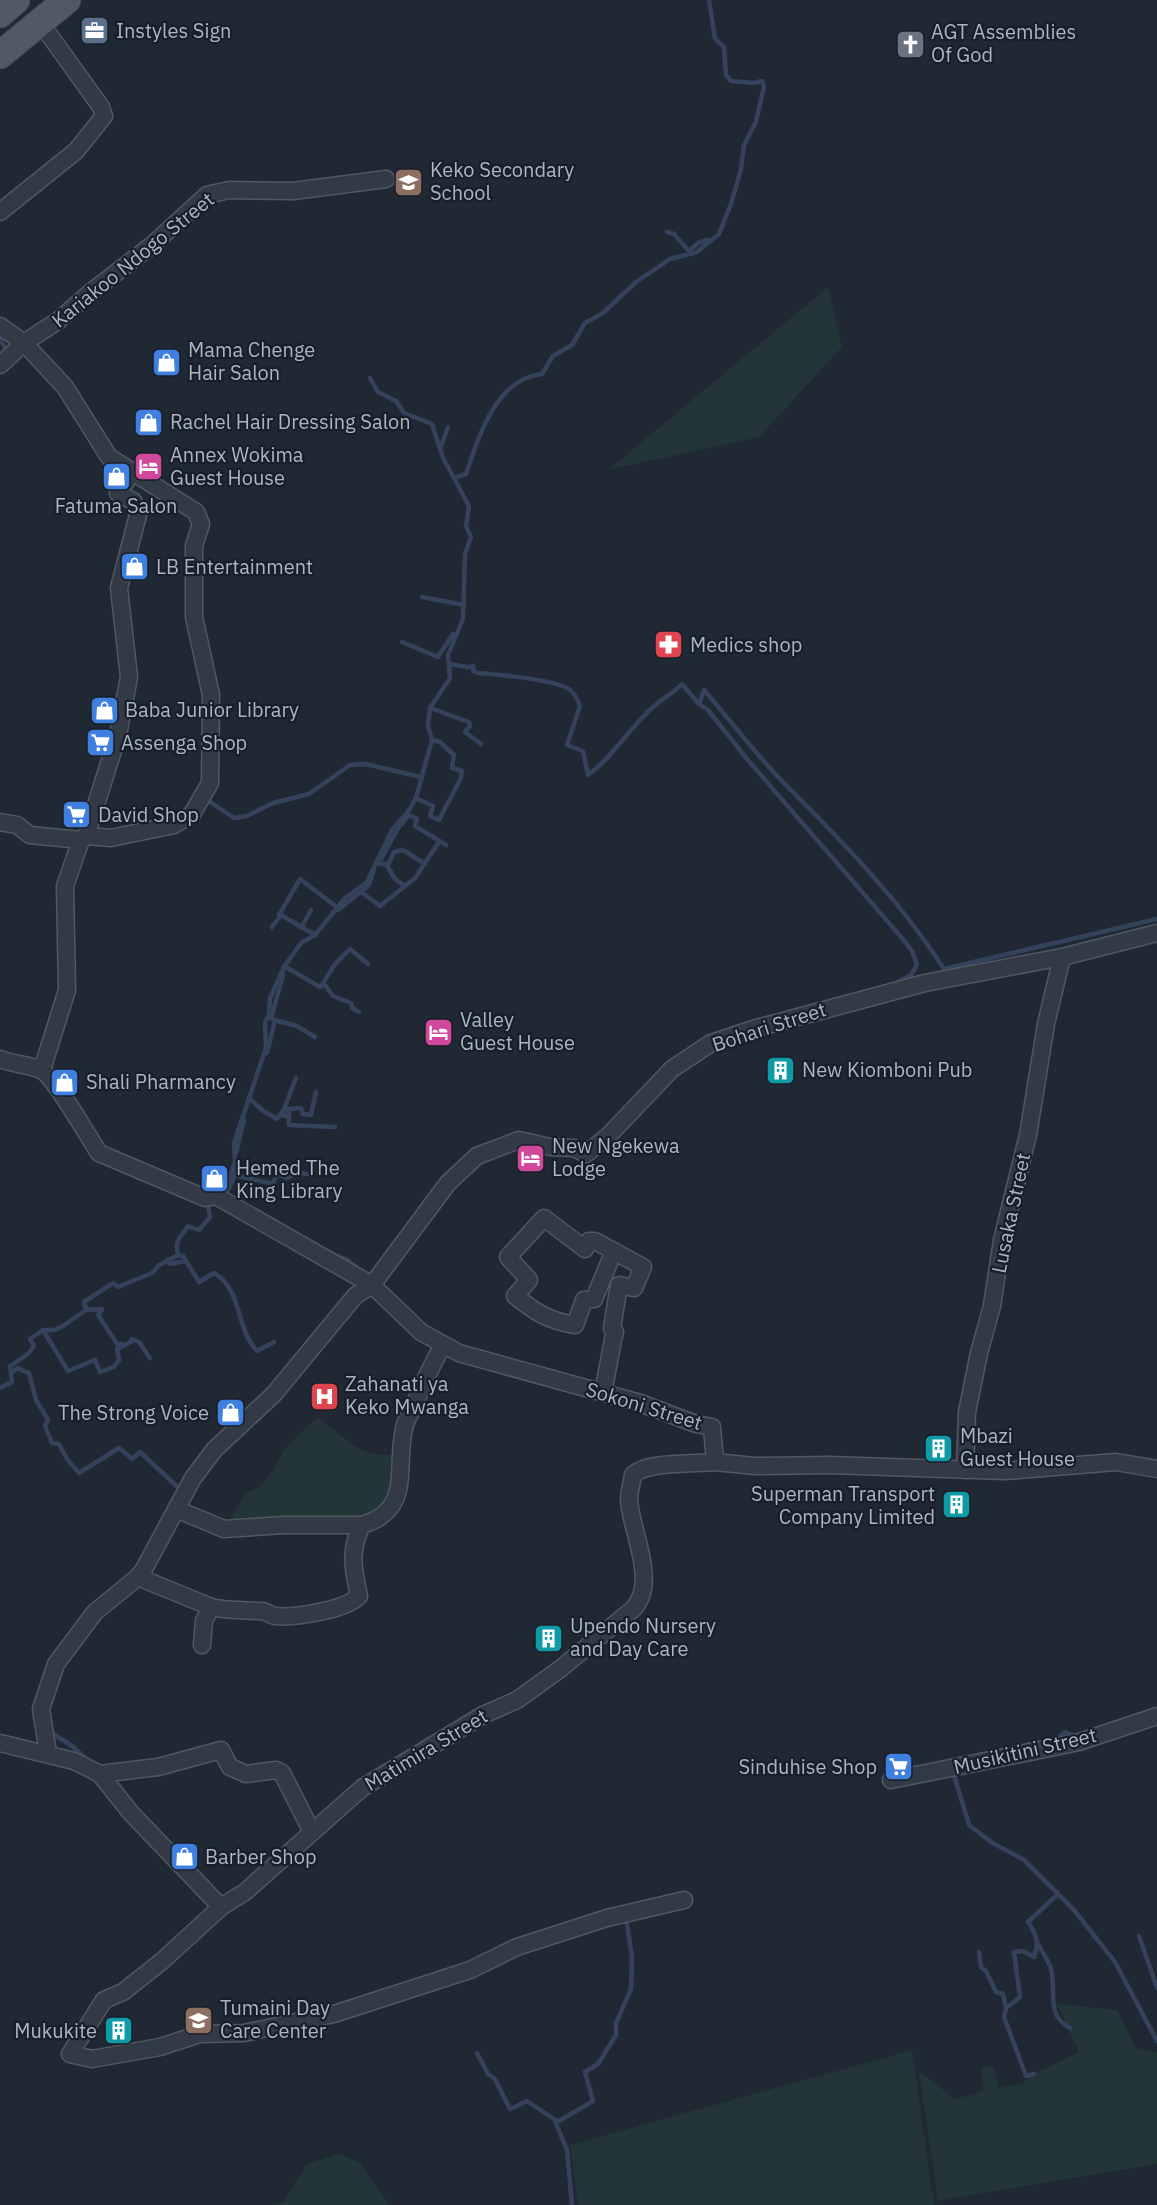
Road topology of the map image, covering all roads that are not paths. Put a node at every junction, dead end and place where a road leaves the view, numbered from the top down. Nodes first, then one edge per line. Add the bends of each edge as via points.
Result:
1 (16, 0) edge
2 (67, 0) edge
3 (0, 14) edge
4 (39, 22) junction
5 (0, 54) edge
6 (386, 179) dead end
7 (0, 212) edge
8 (0, 327) edge
9 (24, 343) junction
10 (0, 365) edge
11 (132, 472) junction
12 (0, 822) edge
13 (84, 838) junction
14 (1157, 933) edge
15 (1062, 957) junction
16 (0, 1059) edge
17 (42, 1070) junction
18 (614, 1251) junction
19 (372, 1285) junction
20 (441, 1344) junction
21 (603, 1393) junction
22 (715, 1462) junction
23 (1157, 1469) edge
24 (965, 1470) junction
25 (176, 1509) junction
26 (363, 1525) junction
27 (138, 1577) junction
28 (211, 1607) junction
29 (202, 1645) dead end
30 (1157, 1716) edge
31 (0, 1743) edge
32 (48, 1753) junction
33 (100, 1774) junction
34 (891, 1780) dead end
35 (312, 1832) junction
36 (684, 1899) dead end
37 (221, 1907) junction

1 - 3 main road
2 - 4 main road
4 - 5 main road
4 - 7 street via 104,116 76,151
6 - 9 street, Kariakoo Ndogo Street via 293,191 229,190 207,195 152,245 59,320
8 - 9 street
9 - 10 street, Kariakoo Ndogo Street
9 - 11 street via 64,387 109,457
11 - 13 street via 118,493 133,501 139,512 119,588 129,676 118,735
11 - 13 street via 196,512 201,524 194,546 193,606 211,695 210,783 192,813 174,825 111,838
12 - 13 street via 17,825 30,835
13 - 17 street via 64,886 67,990
14 - 15 street, Bohari Street
15 - 19 street, Bohari Street via 914,986 711,1043 672,1069 586,1155 574,1148 519,1140 477,1156 448,1183
15 - 24 street, Lusaka Street via 1028,1135 967,1412
16 - 17 street
17 - 19 street, Sokoni Street via 99,1153 205,1198 216,1196
18 - 18 street via 594,1299 584,1300 575,1325 537,1314 515,1296 530,1280 508,1257 544,1218 585,1249 592,1240
18 - 21 street via 643,1267 634,1288 619,1285 612,1328 614,1340
19 - 20 street, Sokoni Street via 410,1323
19 - 25 street via 355,1296 274,1394 214,1450
20 - 21 street, Sokoni Street via 467,1356
20 - 26 street via 404,1428 396,1498 382,1518
21 - 22 street, Sokoni Street via 712,1427
22 - 24 street
22 - 35 street, Matimira Street via 660,1466 633,1475 629,1498 644,1585 633,1609 517,1700 483,1715 381,1775
23 - 24 street via 1116,1462 1005,1471
25 - 26 street via 224,1529 284,1524
25 - 27 street
26 - 28 street via 352,1546 359,1596 348,1604 274,1616 263,1611
27 - 28 street
27 - 32 street via 95,1612 56,1664 41,1709
28 - 29 street via 204,1621
30 - 34 street, Musikitini Street via 1079,1742
31 - 32 street
32 - 33 street
33 - 35 street via 158,1767 222,1750 230,1767 246,1774 276,1770 282,1773
33 - 37 street via 131,1813
35 - 37 street, Matimira Street via 245,1892
36 - 37 street, Matimira Street via 607,1918 517,1947 452,1977 334,2014 244,2034 200,2034 160,2047 92,2059 70,2054 104,2000 117,1996 146,1974

